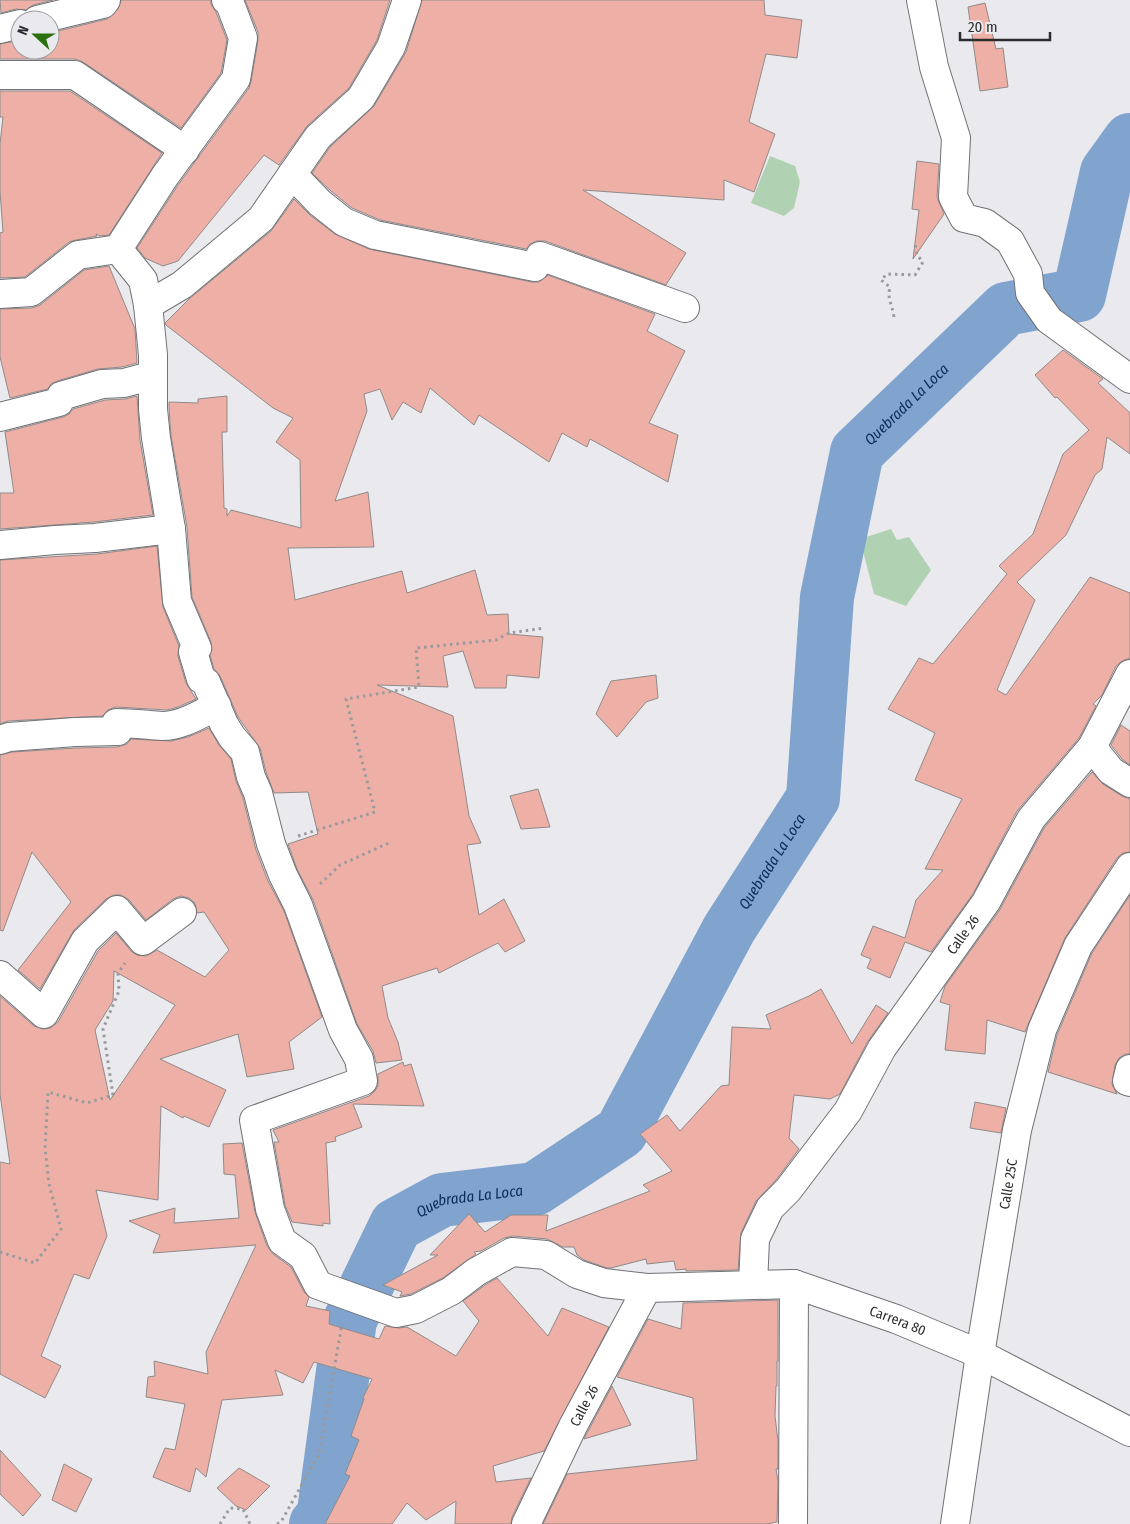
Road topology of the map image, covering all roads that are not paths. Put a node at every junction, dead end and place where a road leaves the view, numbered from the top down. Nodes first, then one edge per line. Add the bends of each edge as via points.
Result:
1 (106, 0) edge
2 (226, 0) edge
3 (407, 0) edge
4 (921, 0) edge
5 (60, 14) edge
6 (0, 75) edge
7 (185, 150) junction
8 (292, 174) junction
9 (118, 248) junction
10 (0, 294) edge
11 (148, 305) junction
12 (685, 308) dead end
13 (153, 378) junction
14 (1130, 379) edge
15 (0, 417) edge
16 (171, 529) junction
17 (0, 545) edge
18 (1130, 674) edge
19 (217, 706) junction
20 (0, 740) edge
21 (1092, 747) junction
22 (1130, 782) edge
23 (1130, 867) edge
24 (182, 912) dead end
25 (0, 975) edge
26 (1130, 1069) edge
27 (1130, 1082) edge
28 (753, 1284) junction
29 (794, 1284) junction
30 (647, 1288) junction
31 (980, 1354) junction
32 (1130, 1432) edge
33 (526, 1524) edge
34 (793, 1524) edge
35 (955, 1524) edge

1 - 5 street via 103,4
2 - 7 street via 243,38 236,79
3 - 8 street via 391,47 360,98 318,137
4 - 14 street via 934,67 956,138 953,197 964,218 985,224 1010,241 1028,274 1030,293 1049,320
6 - 7 street via 75,75
7 - 9 street
8 - 11 street via 260,219 182,285
8 - 12 street via 344,222 375,235 535,268 540,256
9 - 10 street via 78,255 31,292
9 - 11 street via 143,280
11 - 13 street
13 - 15 street via 89,387 61,396 59,402
13 - 16 street via 156,438
16 - 17 street
16 - 19 street via 177,601 197,648 193,652 201,679 206,682
18 - 21 street, Calle 26
19 - 20 street via 190,720 164,726 116,723 118,732 75,732
19 - 30 street, Carrera 80 via 232,738 245,752 271,844 298,905 343,1030 359,1059 363,1081 254,1120 270,1209 282,1241 303,1256 318,1285 396,1313 416,1309 451,1291 476,1272 512,1252 546,1255 577,1274 604,1283
21 - 22 street via 1111,771
21 - 28 street, Calle 26 via 1032,819 986,902 882,1048 848,1111 788,1190 770,1208 755,1239
23 - 31 street, Calle 25C via 1078,946 1042,1030 1017,1130
24 - 25 street via 143,941 117,910 85,942 44,1014
26 - 27 street via 1127,1082
28 - 29 street, Carrera 80
28 - 30 street, Carrera 80
29 - 31 street, Carrera 80 via 896,1319
29 - 34 street
30 - 33 street, Calle 26 via 573,1426
31 - 32 street, Carrera 80
31 - 35 street, Calle 25C

